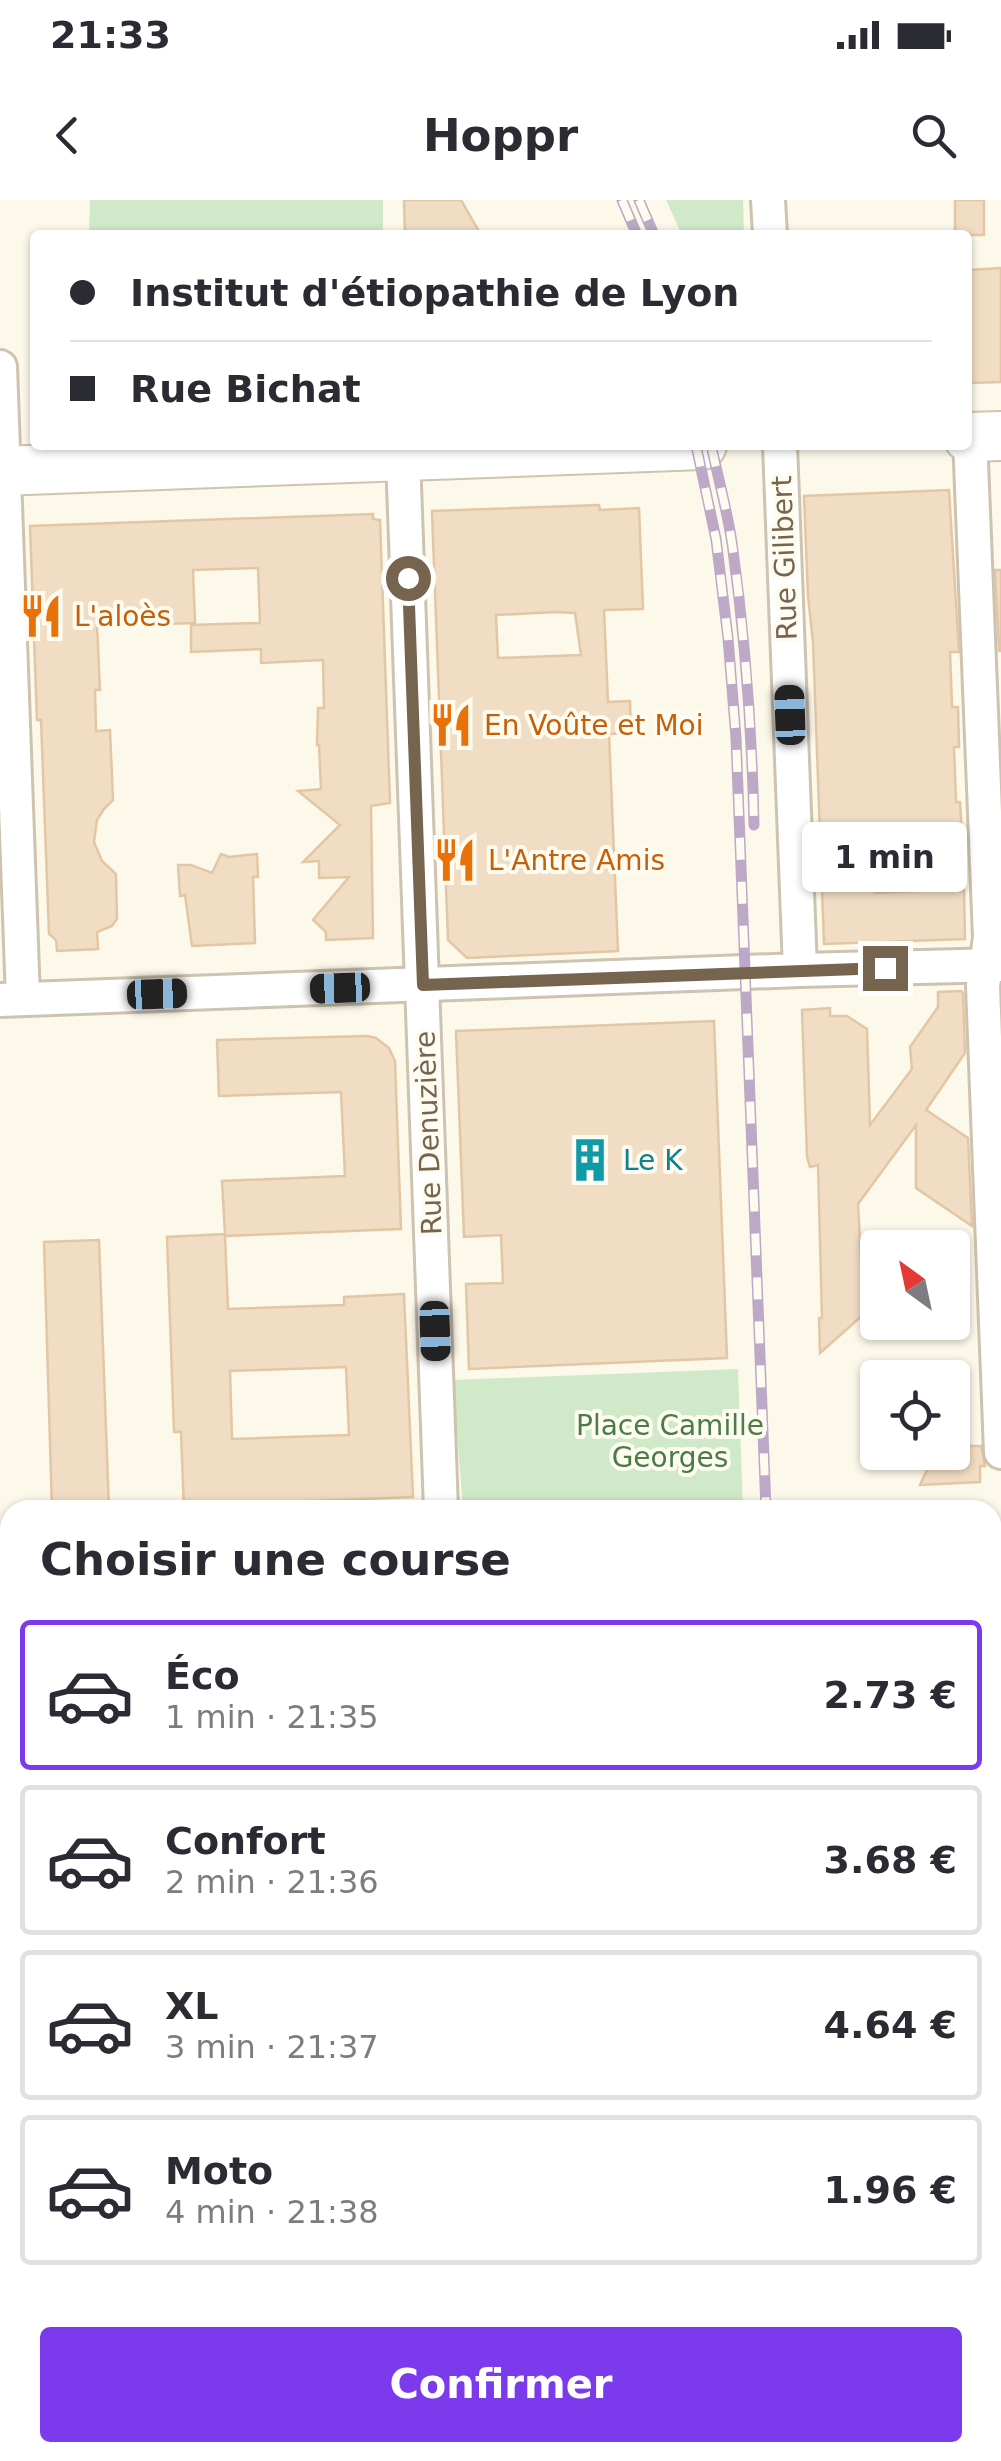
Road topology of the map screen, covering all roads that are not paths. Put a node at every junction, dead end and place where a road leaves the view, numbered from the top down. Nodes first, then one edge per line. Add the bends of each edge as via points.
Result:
1 (768, 200) edge
2 (770, 230) edge
3 (0, 367) edge
4 (980, 436) edge
5 (577, 450) edge
6 (780, 450) edge
7 (403, 457) junction
8 (2, 471) edge
9 (994, 966) edge
10 (800, 970) junction
11 (423, 985) junction
12 (11, 1000) edge
13 (1001, 1452) edge
14 (441, 1500) edge

1 - 2 street
3 - 8 street
4 - 9 street
5 - 7 street
6 - 10 street, Rue Gilibert
7 - 8 street
7 - 11 street, Rue Denuzière
8 - 12 street
9 - 10 street
9 - 13 street via 984,986
10 - 11 street
11 - 12 street
11 - 14 street, Rue Denuzière

